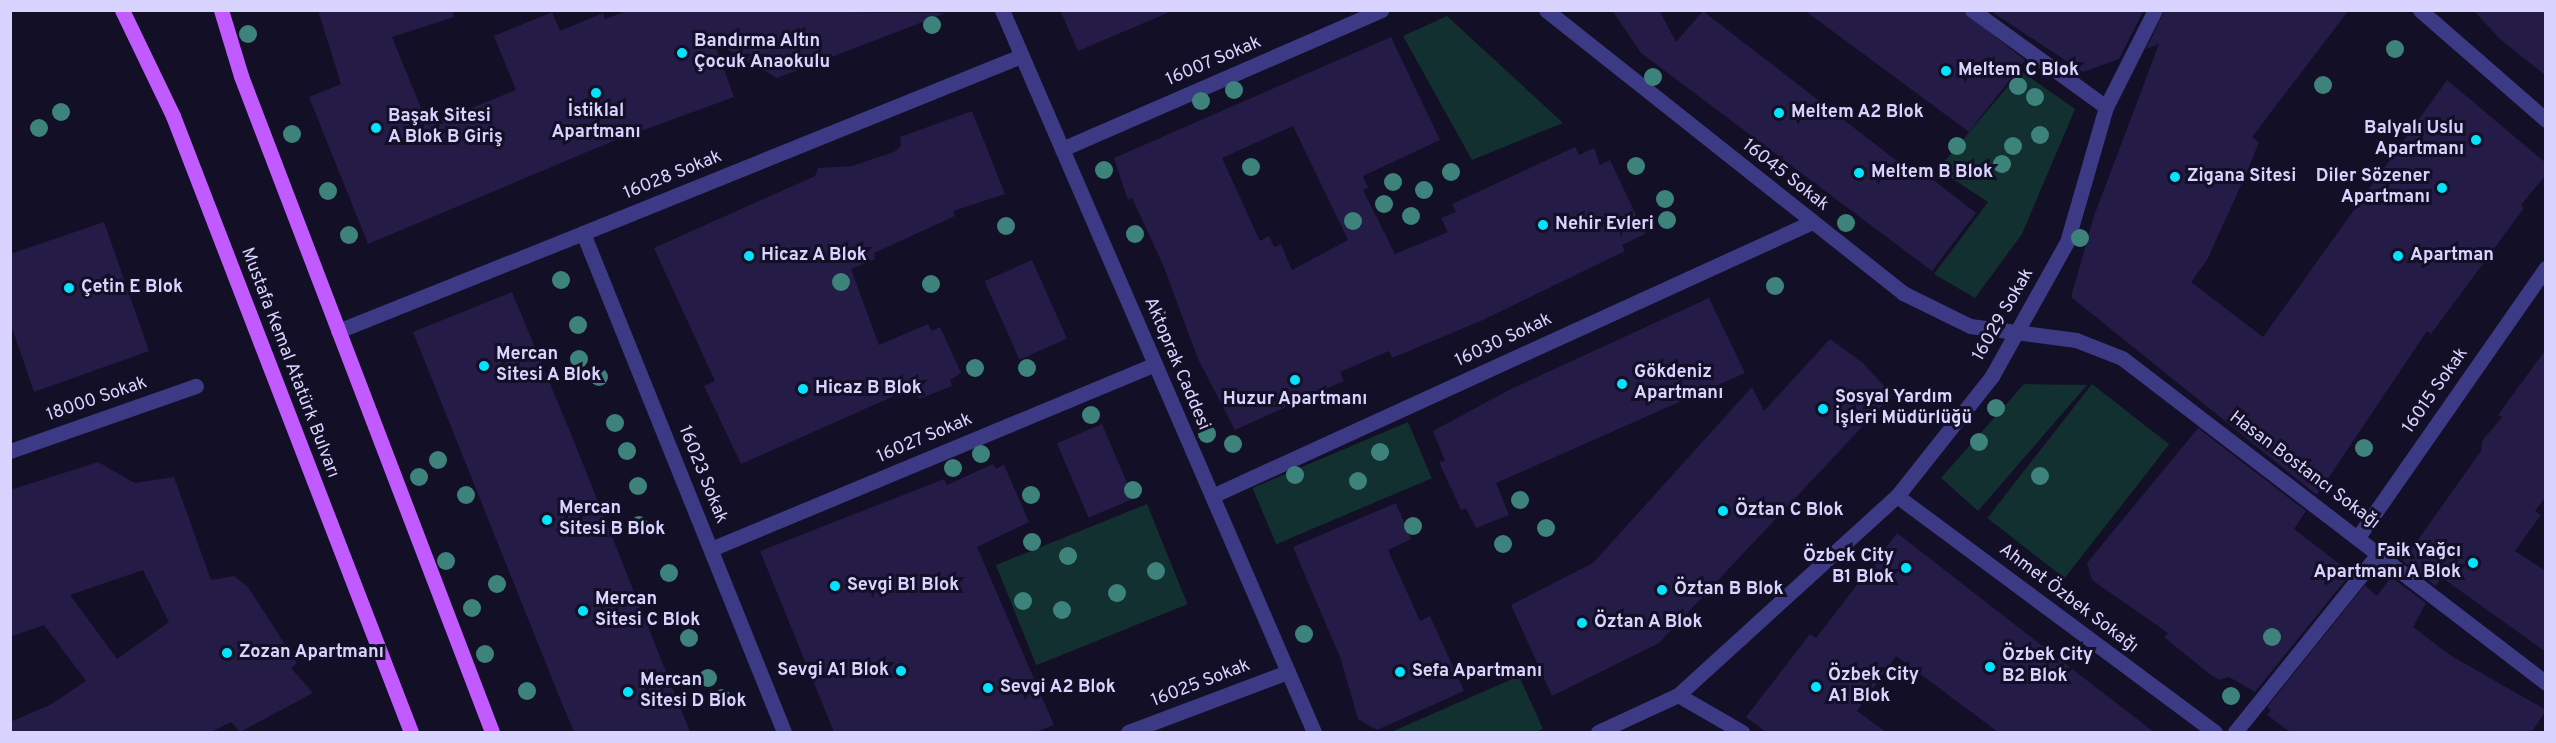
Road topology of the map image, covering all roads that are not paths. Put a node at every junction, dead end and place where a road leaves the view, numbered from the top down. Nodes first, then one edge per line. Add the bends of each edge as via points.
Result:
1 (122, 10) edge
2 (221, 10) edge
3 (1002, 10) edge
4 (1381, 10) edge
5 (1546, 10) edge
6 (1972, 10) edge
7 (2155, 10) edge
8 (2420, 10) edge
9 (1022, 56) junction
10 (2106, 107) junction
11 (2546, 120) edge
12 (1062, 149) junction
13 (1812, 222) junction
14 (583, 233) junction
15 (2546, 268) edge
16 (338, 331) junction
17 (2018, 335) junction
18 (1155, 364) junction
19 (196, 386) dead end
20 (10, 451) edge
21 (1212, 496) junction
22 (1897, 496) junction
23 (2358, 537) junction
24 (711, 549) junction
25 (2379, 553) junction
26 (1288, 672) junction
27 (2546, 683) edge
28 (1678, 695) junction
29 (411, 732) edge
30 (492, 732) edge
31 (784, 732) edge
32 (1128, 732) edge
33 (1314, 732) edge
34 (1598, 732) edge
35 (1742, 732) edge
36 (2215, 732) edge
37 (2235, 732) edge

1 - 29 main road, Mustafa Kemal Atatürk Bulvarı via 172,116
2 - 16 main road via 244,86
3 - 9 street, Aktoprak Caddesi
4 - 12 street, 16007 Sokak
5 - 13 street, 16045 Sokak
6 - 10 street
7 - 10 street, 16029 Sokak
8 - 11 street
9 - 12 street, Aktoprak Caddesi
9 - 14 street, 16028 Sokak
10 - 17 street, 16029 Sokak via 2067,242
12 - 18 street, Aktoprak Caddesi
13 - 17 street, 16045 Sokak via 1925,307 1970,326
13 - 21 street, 16030 Sokak
14 - 16 street, 16028 Sokak
14 - 24 street, 16023 Sokak
15 - 23 street, 16015 Sokak
16 - 30 main road
17 - 22 street, 16029 Sokak
17 - 23 street, Hasan Bostancı Sokağı via 2076,340 2122,358
18 - 21 street, Aktoprak Caddesi
18 - 24 street, 16027 Sokak
19 - 20 street, 18000 Sokak
21 - 26 street, Aktoprak Caddesi
22 - 28 street, 16029 Sokak
22 - 36 street, Ahmet Özbek Sokağı
23 - 25 street, Hasan Bostancı Sokağı
24 - 31 street, 16023 Sokak
25 - 27 street, Hasan Bostancı Sokağı
25 - 37 street
26 - 32 street, 16025 Sokak
26 - 33 street, Aktoprak Caddesi
28 - 34 street, 16029 Sokak
28 - 35 street

